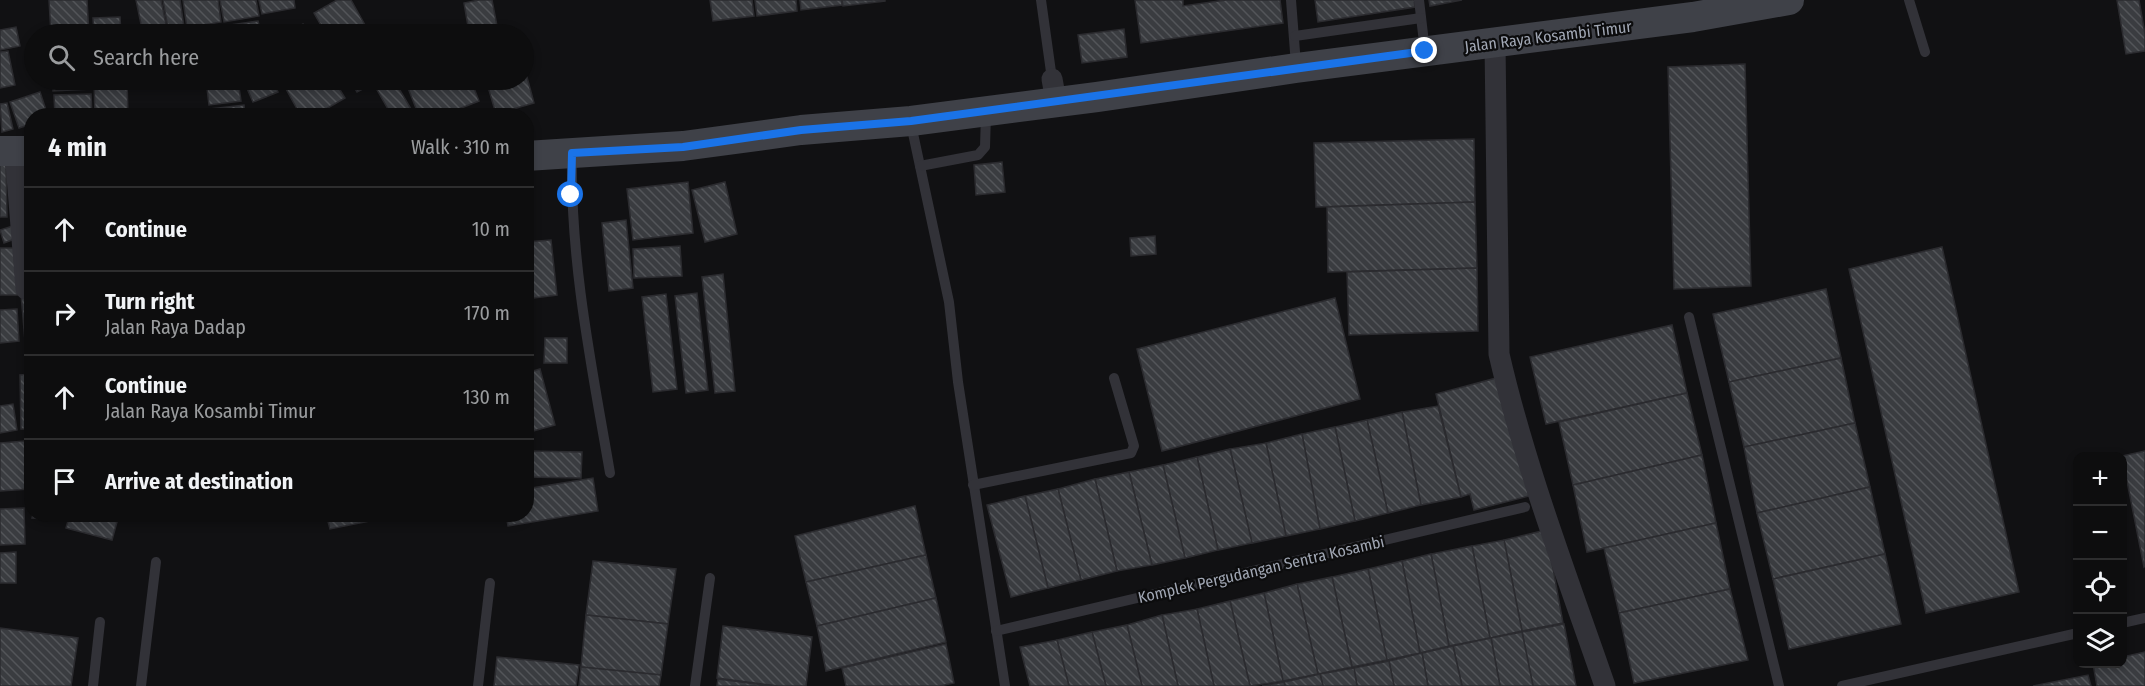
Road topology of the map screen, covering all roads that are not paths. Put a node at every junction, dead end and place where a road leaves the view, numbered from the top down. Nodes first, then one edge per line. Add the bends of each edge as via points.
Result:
1 (1041, 0) edge
2 (1291, 0) edge
3 (1419, 0) edge
4 (1789, 0) edge
5 (1910, 0) edge
6 (1421, 18) junction
7 (1295, 36) junction
8 (1495, 43) junction
9 (1425, 51) junction
10 (1925, 52) dead end
11 (1296, 68) junction
12 (1054, 90) junction
13 (986, 111) junction
14 (911, 121) junction
15 (16, 151) edge
16 (572, 153) junction
17 (534, 155) edge
18 (920, 166) junction
19 (24, 261) edge
20 (1689, 317) dead end
21 (1114, 378) dead end
22 (610, 473) dead end
23 (974, 485) junction
24 (1525, 507) dead end
25 (156, 562) dead end
26 (710, 578) dead end
27 (490, 583) dead end
28 (2145, 618) edge
29 (100, 622) dead end
30 (2127, 622) edge
31 (996, 631) junction
32 (2073, 634) edge
33 (1876, 682) edge
34 (93, 686) edge
35 (141, 686) edge
36 (478, 686) edge
37 (695, 686) edge
38 (1005, 686) edge
39 (1605, 686) edge
40 (1779, 686) edge
41 (1842, 686) edge

1 - 12 lane
2 - 7 lane
3 - 6 lane
4 - 8 main road, Jalan Raya Kosambi Timur
5 - 10 lane
6 - 7 lane
6 - 9 lane
7 - 11 lane
8 - 9 main road, Jalan Raya Kosambi Timur
8 - 39 street via 1499,354 1541,502
9 - 11 main road, Jalan Raya Kosambi Timur
11 - 12 main road, Jalan Raya Kosambi Timur via 1097,97
12 - 13 main road, Jalan Raya Kosambi Timur
13 - 14 main road, Jalan Raya Kosambi Timur
13 - 18 lane via 985,147 978,155
14 - 16 main road, Jalan Raya Kosambi Timur via 801,130 683,147
14 - 18 lane
15 - 19 street
16 - 17 main road, Jalan Raya Kosambi Timur
16 - 22 lane via 576,256
18 - 23 lane via 949,302
20 - 40 lane
21 - 23 lane via 1134,446 1131,453
23 - 31 lane
24 - 31 lane, Komplek Pergudangan Sentra Kosambi
25 - 35 lane
26 - 37 lane
27 - 36 lane
28 - 30 lane
29 - 34 lane
31 - 38 lane
32 - 33 lane
33 - 41 lane

